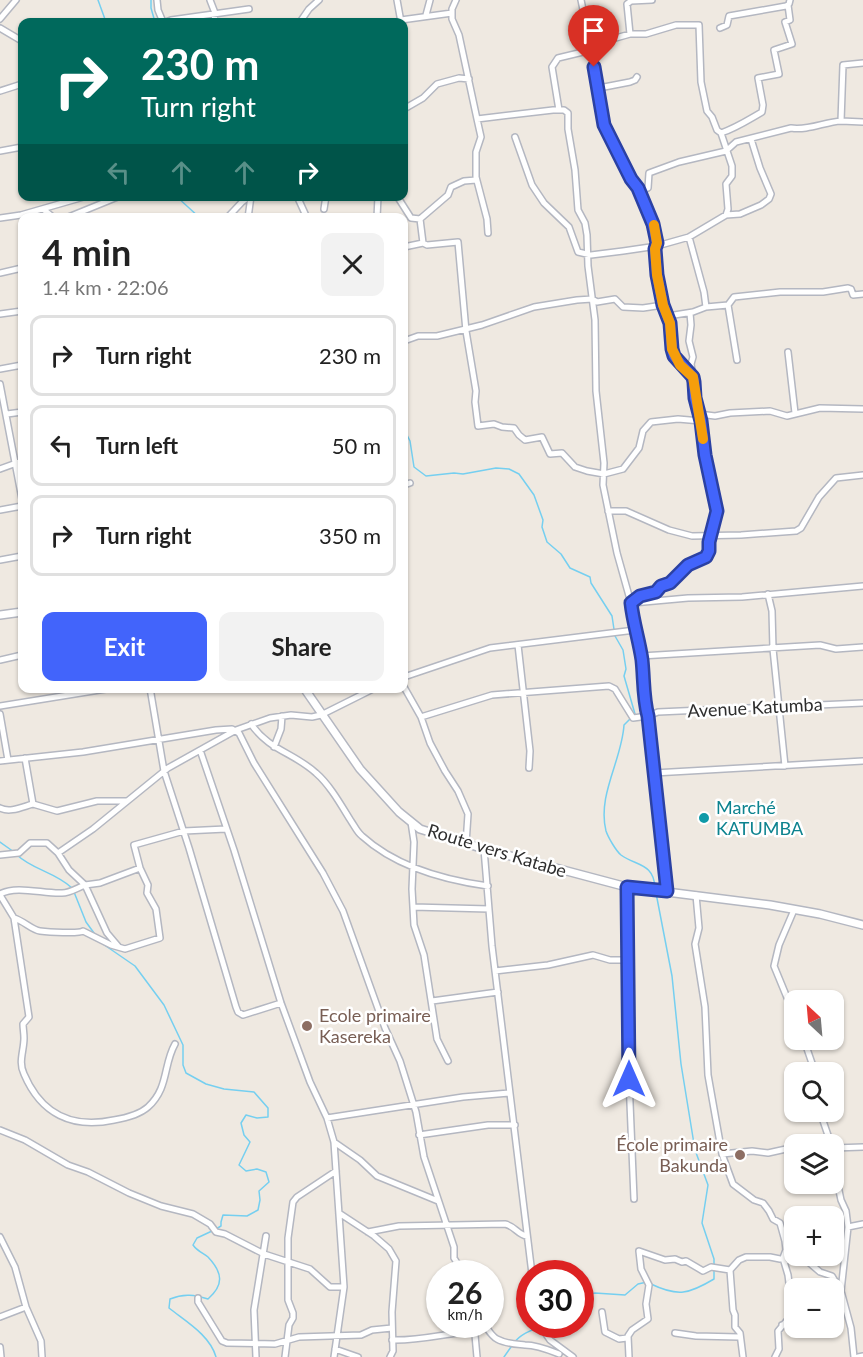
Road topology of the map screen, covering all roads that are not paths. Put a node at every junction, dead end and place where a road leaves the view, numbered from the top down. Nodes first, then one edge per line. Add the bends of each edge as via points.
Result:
1 (16, 0) edge
2 (157, 0) edge
3 (319, 0) edge
4 (397, 0) edge
5 (430, 0) edge
6 (456, 0) edge
7 (581, 0) edge
8 (652, 0) edge
9 (213, 2) edge
10 (789, 3) edge
11 (249, 9) dead end
12 (215, 13) junction
13 (452, 13) junction
14 (426, 15) junction
15 (162, 18) edge
16 (184, 18) edge
17 (214, 18) edge
18 (303, 18) edge
19 (400, 18) edge
20 (0, 19) edge
21 (408, 19) edge
22 (0, 28) edge
23 (720, 28) dead end
24 (630, 34) junction
25 (18, 38) edge
26 (591, 45) junction
27 (863, 63) edge
28 (637, 77) dead end
29 (469, 79) junction
30 (18, 85) edge
31 (599, 88) junction
32 (0, 91) edge
33 (408, 107) edge
34 (559, 110) junction
35 (477, 119) junction
36 (841, 121) junction
37 (863, 122) edge
38 (721, 133) junction
39 (515, 137) dead end
40 (751, 139) junction
41 (18, 148) edge
42 (0, 151) edge
43 (726, 151) junction
44 (476, 180) junction
45 (640, 191) junction
46 (65, 201) edge
47 (108, 201) edge
48 (325, 201) edge
49 (43, 209) junction
50 (324, 209) dead end
51 (28, 213) edge
52 (48, 213) edge
53 (78, 213) edge
54 (408, 213) edge
55 (18, 215) edge
56 (726, 215) junction
57 (0, 218) edge
58 (420, 219) junction
59 (488, 233) dead end
60 (688, 237) junction
61 (423, 243) junction
62 (408, 246) edge
63 (657, 246) junction
64 (587, 254) junction
65 (18, 269) edge
66 (0, 273) edge
67 (863, 294) edge
68 (592, 299) junction
69 (663, 305) junction
70 (728, 305) junction
71 (706, 306) junction
72 (18, 312) edge
73 (690, 313) junction
74 (0, 314) edge
75 (668, 316) junction
76 (466, 329) junction
77 (408, 340) edge
78 (788, 352) dead end
79 (737, 360) dead end
80 (18, 366) edge
81 (0, 369) edge
82 (693, 377) junction
83 (0, 385) edge
84 (863, 409) edge
85 (18, 413) edge
86 (795, 413) junction
87 (7, 414) junction
88 (699, 414) junction
89 (701, 421) junction
90 (8, 422) junction
91 (0, 423) edge
92 (18, 458) edge
93 (18, 462) edge
94 (0, 469) edge
95 (604, 474) junction
96 (863, 475) edge
97 (18, 507) edge
98 (0, 510) edge
99 (608, 511) junction
100 (712, 536) junction
101 (18, 557) edge
102 (0, 560) edge
103 (863, 586) edge
104 (768, 594) junction
105 (633, 603) junction
106 (18, 613) edge
107 (0, 615) edge
108 (635, 630) junction
109 (518, 645) junction
110 (863, 646) edge
111 (773, 649) junction
112 (18, 656) edge
113 (641, 656) junction
114 (0, 660) edge
115 (408, 676) edge
116 (81, 693) edge
117 (151, 693) edge
118 (307, 693) edge
119 (365, 693) edge
120 (407, 693) edge
121 (525, 694) junction
122 (863, 703) edge
123 (0, 706) edge
124 (779, 707) junction
125 (0, 714) edge
126 (321, 715) junction
127 (282, 716) junction
128 (648, 716) junction
129 (421, 717) junction
130 (251, 724) junction
131 (236, 730) junction
132 (160, 740) junction
133 (274, 747) junction
134 (200, 750) junction
135 (25, 759) junction
136 (8, 760) junction
137 (863, 760) edge
138 (0, 761) edge
139 (785, 766) junction
140 (529, 768) dead end
141 (165, 771) junction
142 (654, 773) junction
143 (126, 801) junction
144 (33, 804) junction
145 (0, 808) edge
146 (411, 822) junction
147 (226, 829) junction
148 (184, 831) junction
149 (466, 844) junction
150 (484, 849) junction
151 (58, 853) junction
152 (0, 855) edge
153 (414, 867) junction
154 (140, 868) junction
155 (85, 885) junction
156 (488, 886) junction
157 (627, 887) junction
158 (664, 891) junction
159 (0, 894) edge
160 (696, 895) junction
161 (413, 907) junction
162 (489, 909) junction
163 (794, 910) junction
164 (14, 918) junction
165 (863, 925) edge
166 (118, 946) junction
167 (626, 960) junction
168 (495, 971) junction
169 (784, 990) edge
170 (498, 992) junction
171 (432, 1001) junction
172 (281, 1003) junction
173 (175, 1044) dead end
174 (448, 1061) dead end
175 (509, 1093) junction
176 (414, 1106) junction
177 (327, 1118) junction
178 (515, 1125) junction
179 (0, 1130) edge
180 (419, 1135) junction
181 (333, 1142) junction
182 (844, 1146) edge
183 (863, 1148) edge
184 (784, 1149) edge
185 (722, 1154) junction
186 (336, 1171) junction
187 (840, 1194) edge
188 (634, 1199) dead end
189 (438, 1201) junction
190 (339, 1213) junction
191 (863, 1224) edge
192 (446, 1225) junction
193 (848, 1227) junction
194 (368, 1232) junction
195 (784, 1233) edge
196 (266, 1236) dead end
197 (527, 1236) junction
198 (0, 1238) edge
199 (264, 1254) junction
200 (783, 1258) joint
201 (455, 1260) edge
202 (530, 1260) edge
203 (289, 1262) junction
204 (813, 1266) edge
205 (730, 1270) junction
206 (833, 1278) edge
207 (842, 1278) edge
208 (344, 1287) junction
209 (198, 1298) dead end
210 (844, 1305) edge
211 (26, 1307) junction
212 (602, 1312) dead end
213 (0, 1317) edge
214 (784, 1324) edge
215 (781, 1325) junction
216 (392, 1328) junction
217 (675, 1333) dead end
218 (337, 1336) junction
219 (426, 1337) edge
220 (739, 1337) junction
221 (476, 1338) edge
222 (496, 1338) edge
223 (547, 1338) edge
224 (627, 1338) junction
225 (392, 1340) junction
226 (287, 1342) junction
227 (256, 1344) junction
228 (0, 1347) edge
229 (335, 1349) junction
230 (559, 1354) edge
231 (863, 1356) edge
232 (1, 1357) edge
233 (42, 1357) edge
234 (256, 1357) edge
235 (285, 1357) edge
236 (334, 1357) edge
237 (358, 1357) edge
238 (390, 1357) edge
239 (477, 1357) edge
240 (573, 1357) edge
241 (629, 1357) edge
242 (743, 1357) edge
243 (775, 1357) edge
244 (856, 1357) edge

1 - 20 street
2 - 15 street
3 - 18 street
4 - 19 street
5 - 14 street
6 - 13 street
7 - 26 street
8 - 24 street via 627,3
9 - 12 street
10 - 23 street via 730,16 727,26
10 - 38 street via 790,20 785,22 792,44 774,50 779,74 758,78 762,112
11 - 12 street
12 - 16 street
12 - 17 street
13 - 14 street
13 - 29 street
14 - 21 street
22 - 25 street
24 - 26 street
24 - 38 street via 699,25 701,82 707,111
26 - 31 street
26 - 34 street via 582,52 560,57 552,66
27 - 36 street via 843,66
28 - 31 street
29 - 33 street via 437,84
29 - 35 street
30 - 32 street
31 - 45 street via 604,125
34 - 35 street
34 - 64 street via 567,111 568,115 578,210 587,230
35 - 44 street via 481,137 476,152
36 - 37 street
36 - 40 street
38 - 43 street
39 - 64 street via 537,195 569,227 578,252
40 - 43 street via 734,143
40 - 56 street via 771,196 744,213
41 - 42 street
43 - 45 street via 650,173 648,188
43 - 56 street via 732,176 726,184
44 - 58 street via 452,186 448,195
44 - 59 street
45 - 63 street
46 - 49 street
47 - 53 street
48 - 50 street
49 - 51 street
49 - 52 street
54 - 58 street
55 - 57 street
56 - 60 street
58 - 61 street
60 - 63 street
60 - 71 street
61 - 62 street
61 - 76 street via 427,246 458,242
63 - 64 street
63 - 69 street
64 - 68 street
65 - 66 street
67 - 70 street via 853,295 849,288 760,294 734,297
68 - 69 street via 615,299 623,307
68 - 76 street via 534,307
68 - 95 street
69 - 75 street
70 - 71 street
70 - 79 street
71 - 73 street
72 - 74 street
73 - 75 street
73 - 82 street via 688,341
75 - 82 street via 673,354
76 - 77 street
76 - 95 street via 478,426 514,428 525,440 542,437 550,454 562,453 578,469
78 - 86 street
80 - 81 street
82 - 88 street
83 - 87 street
84 - 86 street via 820,408
85 - 87 street
86 - 88 street
87 - 90 street
88 - 89 street
89 - 95 street via 651,422 625,467
89 - 100 street via 717,511
90 - 91 street
90 - 92 street
93 - 94 street
95 - 99 street
96 - 100 street via 836,478 799,530
97 - 98 street
99 - 100 street via 626,511 685,535
99 - 105 street via 623,579
100 - 105 street via 706,557 688,565 655,593 640,596
101 - 102 street
103 - 104 street
104 - 105 street
104 - 111 street
105 - 108 street
106 - 107 street
108 - 109 street
108 - 113 street
109 - 115 street via 478,651
109 - 121 street
110 - 111 street
111 - 113 street
111 - 124 street
112 - 114 street
113 - 128 street
116 - 123 street
117 - 132 street
118 - 126 street, Route vers Katabe
119 - 126 street
120 - 129 street
121 - 128 street via 609,686 615,688 630,716
121 - 129 street via 483,697
121 - 140 street
122 - 124 street, Avenue Katumba
124 - 128 street, Avenue Katumba via 658,712
124 - 139 street
125 - 136 street
126 - 127 street
126 - 146 street, Route vers Katabe via 360,769
127 - 130 street
127 - 133 street
128 - 142 street
129 - 149 street via 430,743 468,814
130 - 131 street
130 - 133 street
131 - 132 street
131 - 134 street
131 - 176 street via 343,911
132 - 135 street
132 - 141 street
133 - 153 street via 320,777 361,835
134 - 141 street
134 - 147 street
135 - 136 street
135 - 144 street
136 - 138 street
137 - 139 street
139 - 142 street
141 - 143 street
141 - 148 street
142 - 158 street
143 - 144 street via 97,801 57,811
143 - 151 street
144 - 145 street via 15,810
146 - 149 street, Route vers Katabe
146 - 153 street
147 - 148 street
147 - 172 street
148 - 154 street via 135,844
148 - 172 street via 237,1011 243,1015
149 - 150 street, Route vers Katabe
150 - 156 street
150 - 157 street, Route vers Katabe
151 - 152 street via 43,842 30,843 19,853
151 - 155 street
153 - 156 street via 460,882
153 - 161 street
154 - 155 street via 100,884
154 - 166 street via 156,909 161,938 125,949
155 - 159 street via 64,893
155 - 166 street via 107,933
156 - 162 street
157 - 158 street, Route vers Katabe
157 - 167 street
158 - 160 street, Route vers Katabe
159 - 164 street
160 - 163 street, Route vers Katabe
160 - 185 street via 699,928 695,944 705,1007 708,1075
161 - 162 street
161 - 171 street
162 - 168 street
163 - 165 street, Route vers Katabe
163 - 169 street via 774,966
164 - 166 street via 40,931 83,931
164 - 173 street via 29,1012 23,1024 21,1065 36,1096 52,1112 63,1119 92,1123 138,1113 165,1083 168,1059
167 - 168 street via 593,955
167 - 188 street
168 - 170 street
170 - 171 street
170 - 175 street
171 - 174 street via 437,1039
172 - 177 street
175 - 176 street
175 - 178 street
176 - 177 street
176 - 180 street
177 - 181 street
178 - 180 street
178 - 197 street
179 - 199 street via 129,1194 194,1214 216,1232
180 - 189 street
181 - 186 street
181 - 189 street via 377,1176
182 - 183 street
184 - 185 street
185 - 195 street via 730,1181 763,1203
186 - 190 street
186 - 203 street via 293,1203
187 - 193 street
189 - 192 street
190 - 194 street
190 - 208 street
191 - 193 street
192 - 194 street via 399,1226
192 - 197 street via 505,1224
192 - 201 street
193 - 207 street
194 - 216 street via 389,1249 396,1261
196 - 199 street
197 - 202 street
198 - 211 street via 15,1267
199 - 203 street
199 - 227 street via 254,1310
200 - 205 street via 743,1257
200 - 215 street via 792,1307 789,1318
203 - 208 street via 310,1269 330,1287
203 - 226 street via 288,1300 294,1313
204 - 206 street
205 - 220 street
205 - 224 street via 703,1270 686,1261 665,1260 639,1251 641,1269 649,1285 648,1319
208 - 218 street
209 - 227 street via 222,1341
210 - 244 street
211 - 213 street
211 - 233 street via 41,1341
212 - 224 street via 605,1332 619,1339
214 - 215 street
215 - 243 street
216 - 218 street
216 - 225 street
217 - 220 street
218 - 226 street via 299,1337
218 - 229 street
219 - 225 street
220 - 242 street
221 - 239 street
222 - 230 street
223 - 230 street
224 - 241 street
225 - 238 street
226 - 227 street
226 - 235 street
227 - 234 street
228 - 232 street
229 - 236 street
229 - 237 street
230 - 240 street
231 - 244 street

